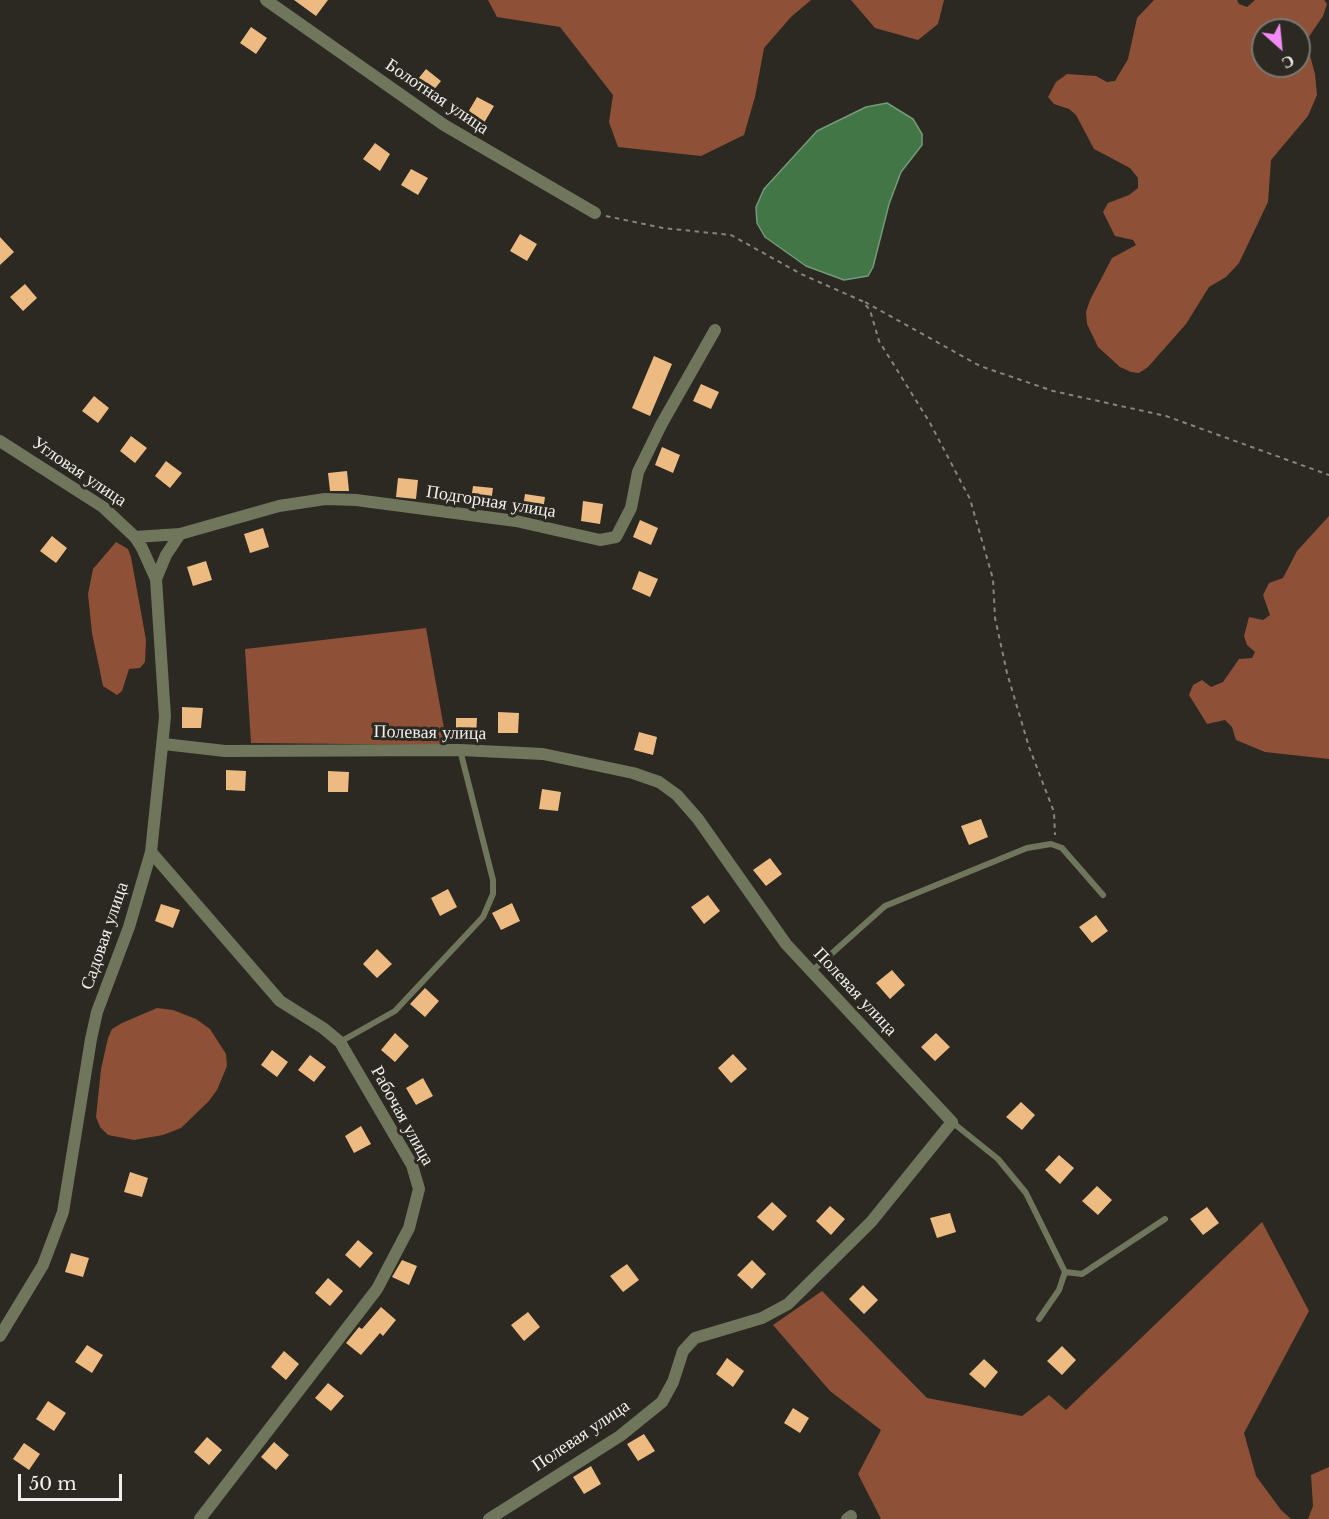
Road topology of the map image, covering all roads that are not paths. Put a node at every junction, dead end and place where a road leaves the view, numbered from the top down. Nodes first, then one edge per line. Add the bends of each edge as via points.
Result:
1 (266, 0) edge
2 (595, 213) road end
3 (715, 330) dead end
4 (0, 441) edge
5 (180, 534) junction
6 (135, 537) junction
7 (156, 579) junction
8 (164, 744) junction
9 (460, 750) junction
10 (151, 852) junction
11 (1103, 895) dead end
12 (811, 972) junction
13 (340, 1042) junction
14 (952, 1122) junction
15 (1165, 1219) dead end
16 (1065, 1272) junction
17 (1039, 1319) dead end
18 (0, 1336) edge
19 (200, 1519) edge
20 (489, 1519) edge

1 - 2 street, Болотная улица via 444,125
3 - 5 street, Подгорная улица via 638,472 631,508 616,537 600,540 516,520 325,499 279,506
4 - 6 street, Угловая улица via 103,507
5 - 6 street, Подгорная улица
5 - 7 street
6 - 7 street, Садовая улица
7 - 8 street, Садовая улица
8 - 9 street, Полевая улица via 225,751
8 - 10 street, Садовая улица
9 - 12 street, Полевая улица via 543,754 659,782 698,819 773,927
9 - 13 lane via 493,880 493,894 483,917 395,1011
10 - 13 street, Рабочая улица via 280,1001
10 - 18 street, Садовая улица via 91,1039 63,1212 43,1264
11 - 12 lane via 1062,848 1051,844 1027,848 885,906
12 - 14 street, Полевая улица
13 - 19 street, Рабочая улица via 412,1165 419,1189 409,1228 377,1289
14 - 16 lane via 998,1159 1026,1193
14 - 20 street, Полевая улица via 870,1222 788,1304 762,1318 695,1338 682,1351 662,1402 620,1436
15 - 16 lane via 1082,1274
16 - 17 lane via 1059,1290

